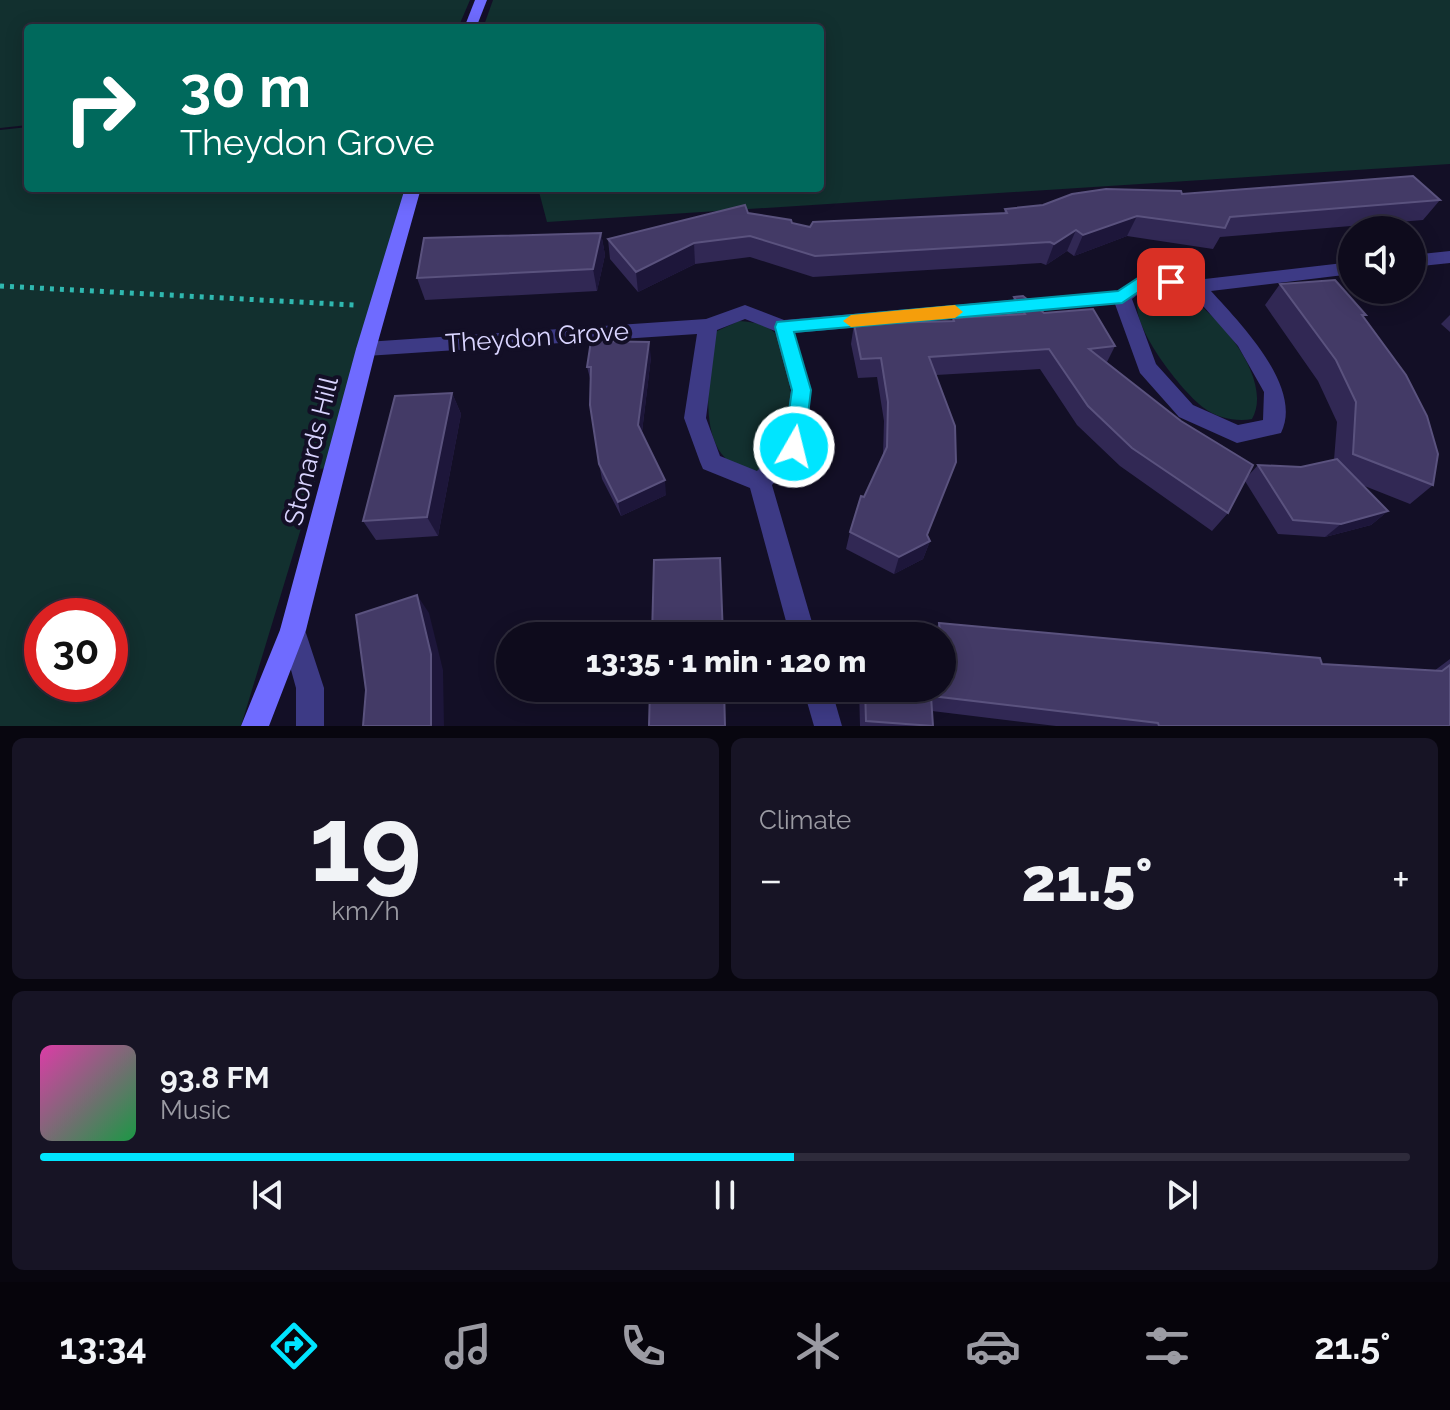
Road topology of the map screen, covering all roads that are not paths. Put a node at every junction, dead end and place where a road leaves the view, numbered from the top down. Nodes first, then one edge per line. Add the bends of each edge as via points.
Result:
1 (481, 0) edge
2 (472, 24) edge
3 (412, 192) edge
4 (1450, 257) edge
5 (1426, 260) edge
6 (1338, 270) edge
7 (1196, 286) junction
8 (1122, 297) junction
9 (708, 326) junction
10 (783, 327) junction
11 (366, 349) junction
12 (760, 482) junction
13 (799, 622) edge
14 (293, 630) junction
15 (821, 702) edge
16 (255, 726) edge
17 (310, 726) edge
18 (828, 726) edge

1 - 2 street
3 - 11 street, Stonards Hill
4 - 5 street
6 - 7 street, Theydon Grove
7 - 8 street, Theydon Grove via 1147,278
7 - 8 street via 1245,341 1274,392 1273,427 1237,434 1186,411 1147,368
8 - 10 street, Theydon Grove
9 - 10 street, Theydon Grove via 745,312
9 - 11 street, Theydon Grove
9 - 12 street via 695,418 711,462
10 - 12 street via 801,390 794,447
11 - 14 street, Stonards Hill
12 - 13 street
14 - 16 street, Stonards Hill
14 - 17 street via 310,688
15 - 18 street

